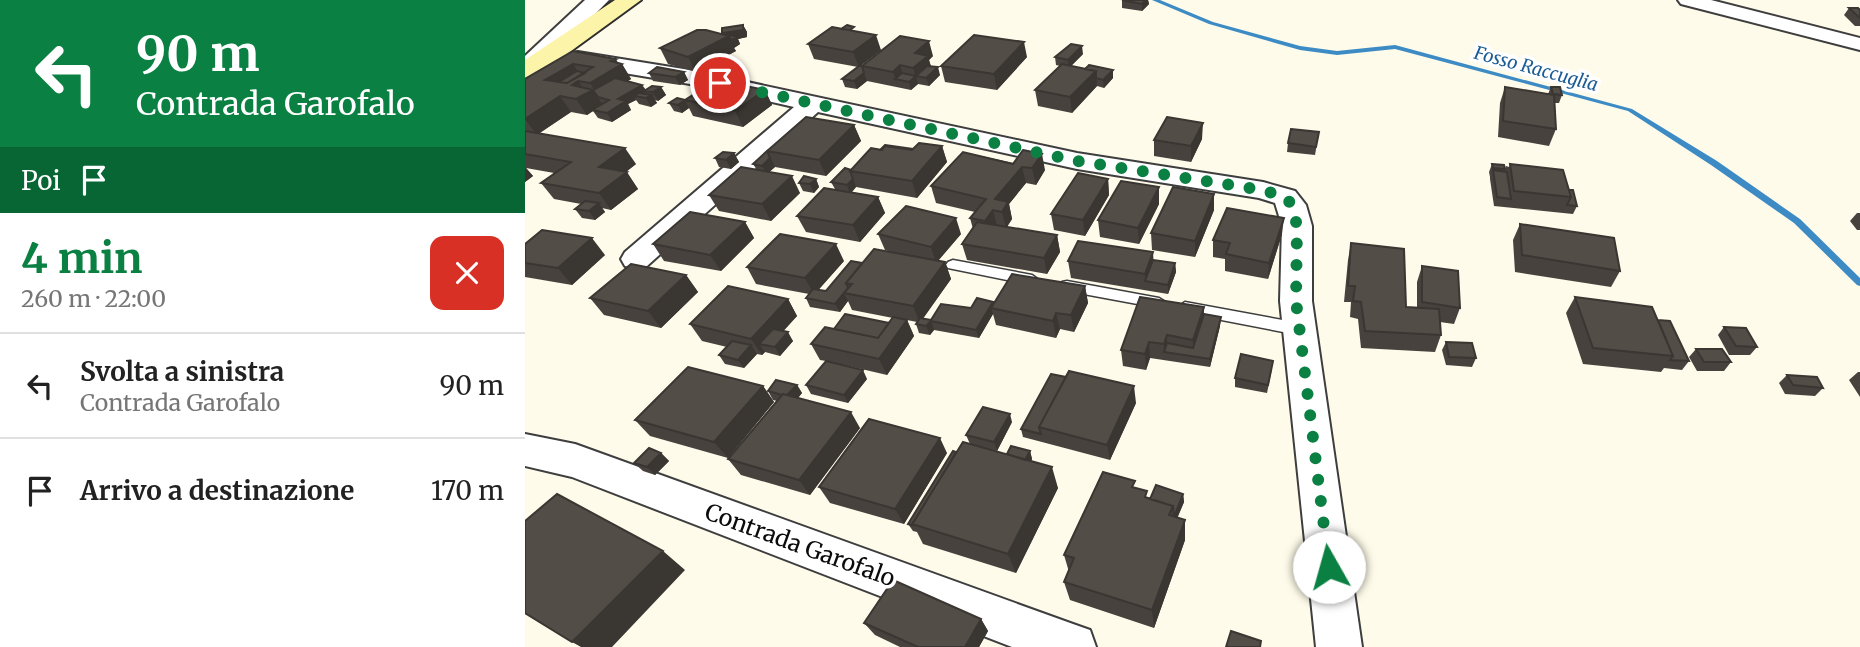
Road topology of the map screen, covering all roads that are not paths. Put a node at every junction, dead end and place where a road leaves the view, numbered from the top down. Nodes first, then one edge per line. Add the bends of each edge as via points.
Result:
1 (598, 0) edge
2 (1688, 0) edge
3 (627, 1) edge
4 (1860, 44) edge
5 (551, 54) junction
6 (525, 71) edge
7 (813, 103) junction
8 (636, 259) dead end
9 (953, 265) dead end
10 (1299, 329) junction
11 (525, 450) edge
12 (1073, 647) edge
13 (1339, 647) edge

1 - 6 street
2 - 4 street
3 - 5 main road
5 - 6 main road
5 - 7 street
7 - 8 street
7 - 10 street via 1077,161 1285,197 1297,226
9 - 10 lane
10 - 13 street
11 - 12 street, Contrada Garofalo via 575,461

